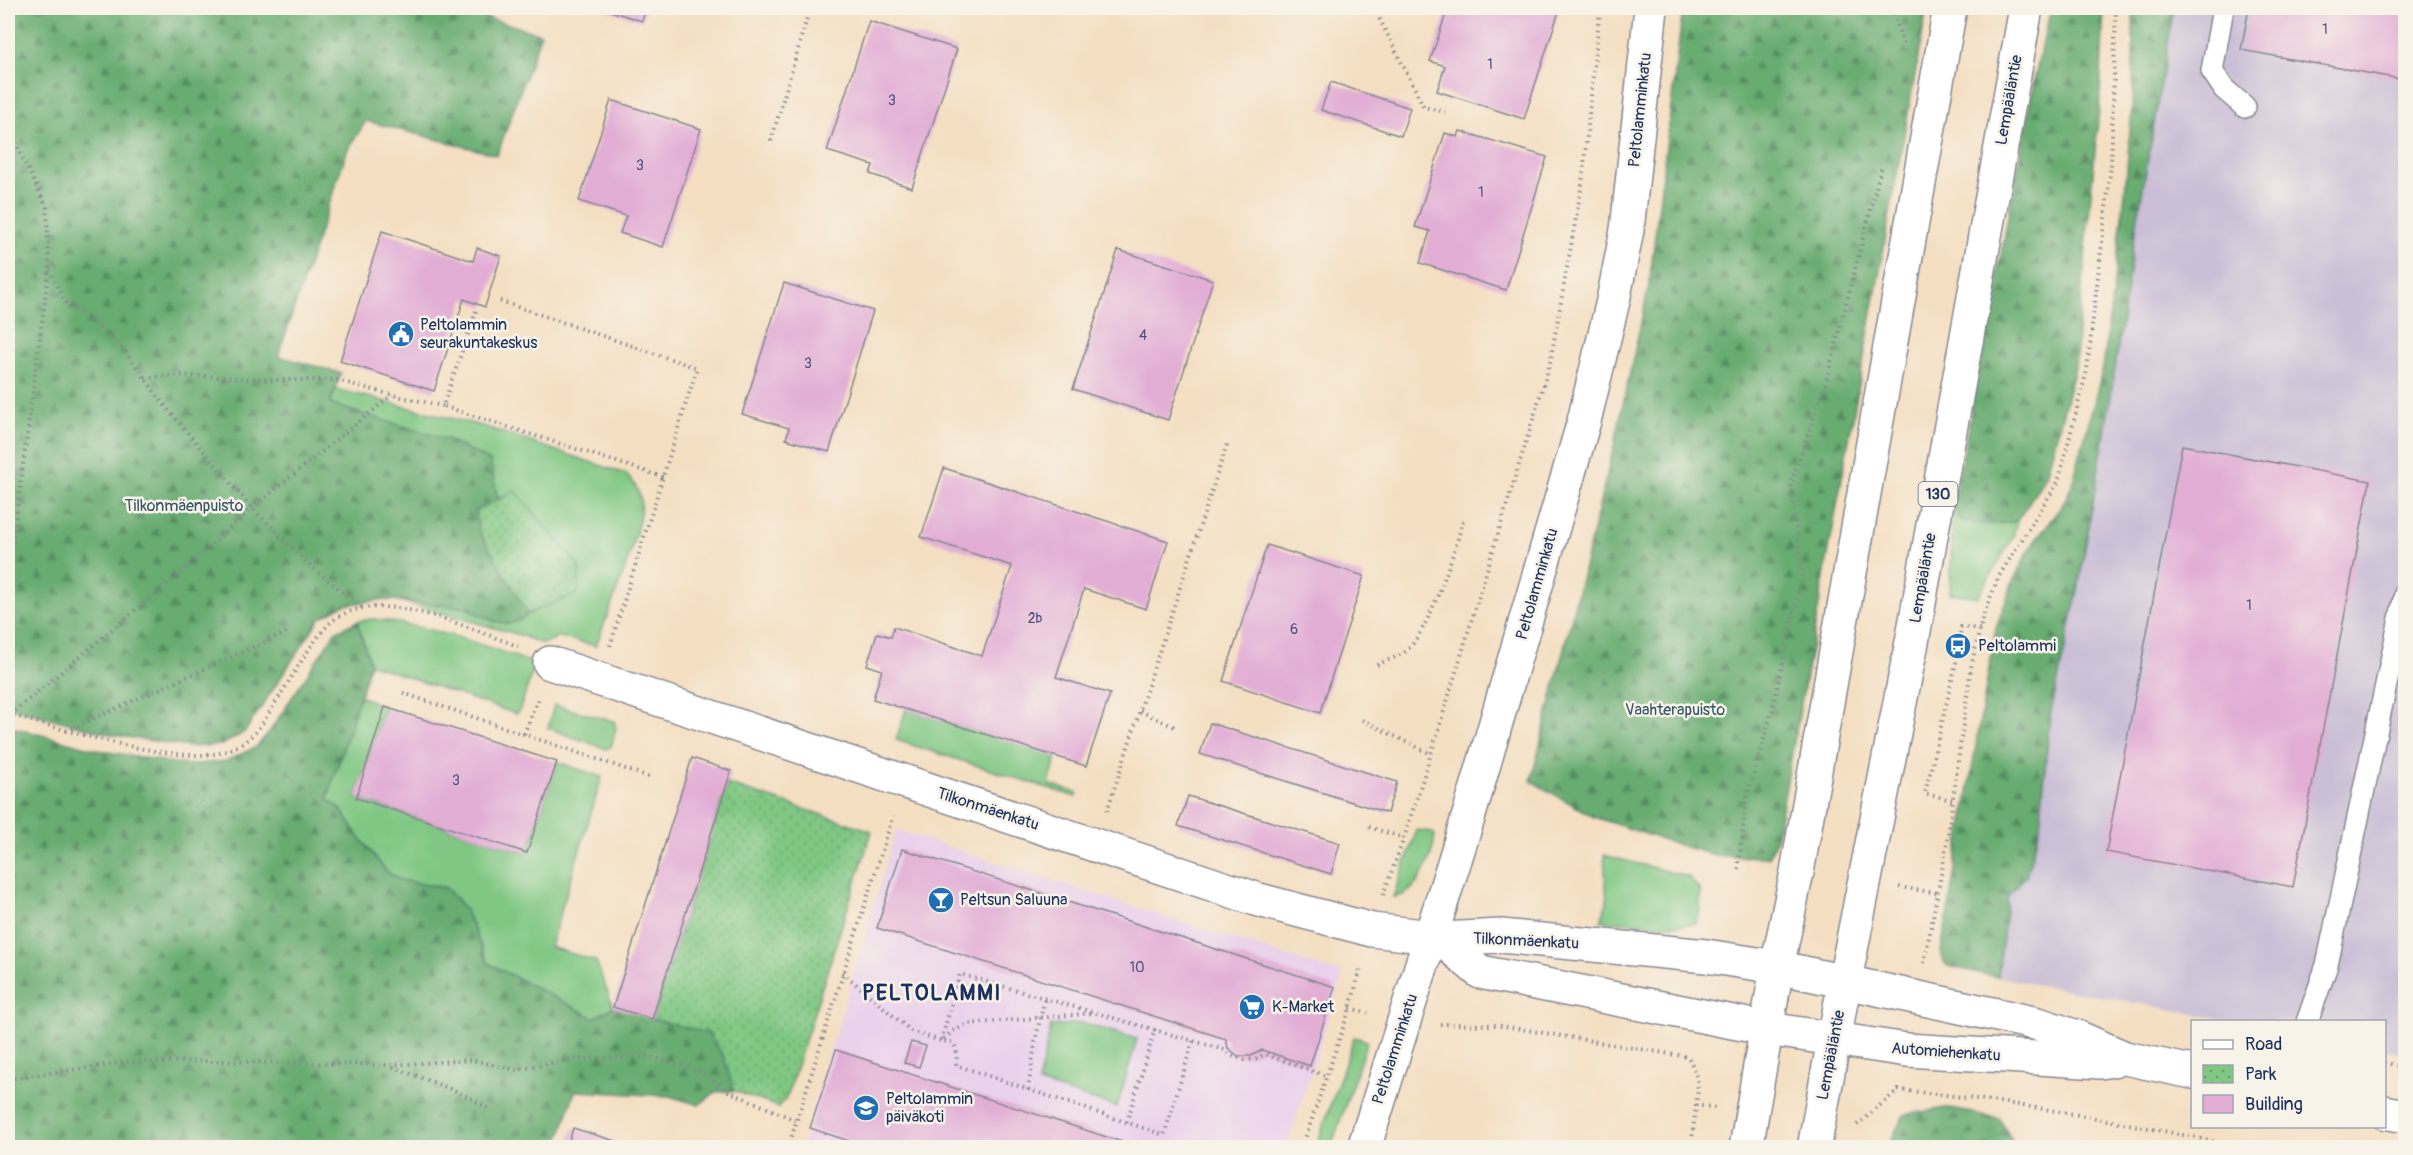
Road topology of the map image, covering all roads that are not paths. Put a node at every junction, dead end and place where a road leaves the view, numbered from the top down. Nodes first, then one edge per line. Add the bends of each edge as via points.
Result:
1 (1651, 8) edge
2 (1950, 8) edge
3 (2026, 8) edge
4 (2223, 8) edge
5 (2245, 107) dead end
6 (2406, 590) edge
7 (546, 677) road end
8 (1436, 938) junction
9 (1777, 967) junction
10 (1845, 980) junction
11 (2308, 1020) edge
12 (1768, 1029) junction
13 (1835, 1041) junction
14 (2125, 1058) junction
15 (2191, 1072) edge
16 (2386, 1112) edge
17 (2406, 1116) edge
18 (1816, 1137) edge
19 (1364, 1148) edge
20 (1746, 1148) edge

1 - 8 main road, Peltolamminkatu via 1627,230 1608,323 1584,421
2 - 9 main road
3 - 10 main road, Lempääläntie / 130 via 1912,642
4 - 5 lane via 2212,71 2224,89
6 - 11 lane via 2327,965
7 - 8 main road, Tilkonmäenkatu via 904,781 1259,900 1372,930
8 - 9 main road, Tilkonmäenkatu via 1501,936 1706,956
8 - 12 main road, Tilkonmäenkatu via 1480,972
8 - 19 main road, Peltolamminkatu via 1403,1024
9 - 10 main road, Tilkonmäenkatu
9 - 12 main road
10 - 13 main road, Lempääläntie / 130
10 - 14 main road, Automiehenkatu via 2038,1024
12 - 13 main road, Automiehenkatu
12 - 20 main road
13 - 14 main road, Automiehenkatu via 1907,1050 2100,1062
13 - 18 main road, Lempääläntie / 130
14 - 15 main road, Automiehenkatu
16 - 17 main road

